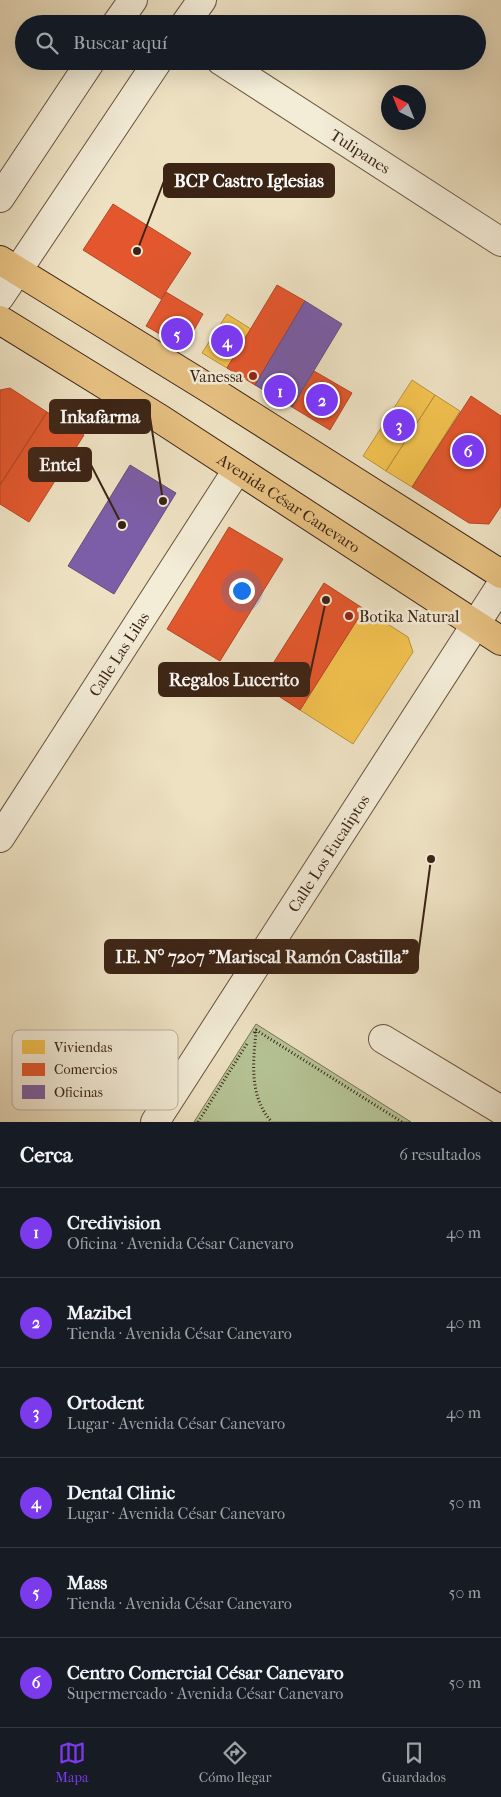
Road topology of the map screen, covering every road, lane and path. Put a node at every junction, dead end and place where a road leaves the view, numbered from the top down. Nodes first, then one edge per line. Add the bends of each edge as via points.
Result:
1 (202, 0) edge
2 (191, 15) edge
3 (85, 70) edge
4 (151, 70) edge
5 (235, 70) edge
6 (0, 198) edge
7 (501, 242) edge
8 (8, 265) edge
9 (0, 297) edge
10 (0, 320) edge
11 (237, 470) junction
12 (501, 574) edge
13 (501, 585) edge
14 (476, 625) junction
15 (501, 641) edge
16 (0, 838) edge
17 (228, 1012) junction
18 (256, 1030) junction
19 (383, 1039) dead end
20 (178, 1087) edge
21 (163, 1110) edge
22 (501, 1110) edge
23 (155, 1122) edge
24 (198, 1122) edge
25 (272, 1122) edge
26 (402, 1122) edge

1 - 2 street
3 - 6 street
4 - 8 street
5 - 7 street, Tulipanes
8 - 9 street
8 - 12 main road via 217,393
10 - 11 main road, Avenida César Canevaro
11 - 14 main road, Avenida César Canevaro
11 - 16 street, Calle Las Lilas
13 - 14 street, Calle Los Eucaliptos
14 - 15 main road, Avenida César Canevaro
14 - 17 street, Calle Los Eucaliptos
17 - 18 path
17 - 20 street, Calle Los Eucaliptos
18 - 24 path
18 - 25 path via 254,1077 257,1097
18 - 26 path
19 - 22 street
21 - 23 street, Calle Los Eucaliptos

